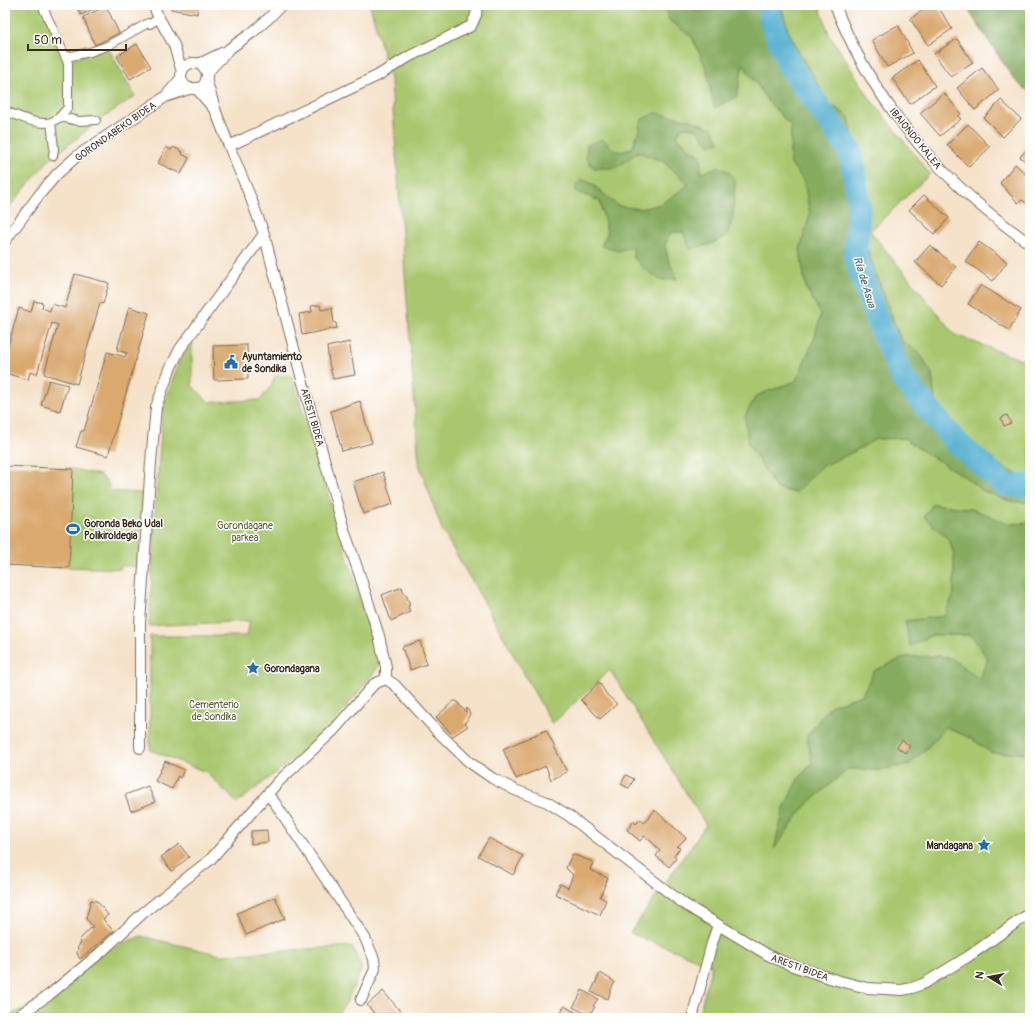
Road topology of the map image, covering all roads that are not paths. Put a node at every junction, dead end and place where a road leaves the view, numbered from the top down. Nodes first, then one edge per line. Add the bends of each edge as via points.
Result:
1 (42, 5) edge
2 (153, 5) edge
3 (281, 5) edge
4 (477, 5) edge
5 (835, 5) edge
6 (159, 18) junction
7 (174, 45) junction
8 (229, 50) junction
9 (66, 57) junction
10 (196, 64) junction
11 (182, 75) junction
12 (206, 76) junction
13 (194, 88) junction
14 (165, 97) junction
15 (5, 111) edge
16 (216, 112) junction
17 (60, 117) junction
18 (96, 120) dead end
19 (51, 122) junction
20 (229, 146) junction
21 (53, 156) dead end
22 (264, 234) junction
23 (5, 241) edge
24 (1030, 244) edge
25 (386, 679) junction
26 (140, 748) dead end
27 (268, 795) junction
28 (1030, 913) edge
29 (718, 926) junction
30 (361, 1000) dead end
31 (14, 1018) edge
32 (692, 1018) edge

1 - 9 street
2 - 6 street
3 - 8 street
4 - 20 street via 471,26 410,56 377,76
5 - 24 street, IBAIONDO KALEA via 869,75 905,128 928,155 982,208
6 - 7 street
6 - 9 street via 107,46
7 - 10 street
7 - 11 street
8 - 10 street
8 - 12 street
9 - 17 street via 68,107
10 - 11 street via 186,66
10 - 12 street via 203,66
11 - 13 street via 185,85
11 - 14 street, GORONDABEKO BIDEA
12 - 13 street via 203,85
12 - 16 street, ARESTI BIDEA
13 - 14 street, GORONDABEKO BIDEA
13 - 16 street, ARESTI BIDEA
14 - 23 street, GORONDABEKO BIDEA via 77,156 39,195
15 - 19 street via 37,123
16 - 20 street, ARESTI BIDEA
17 - 18 street via 79,121
17 - 19 street
19 - 21 street
20 - 22 street, ARESTI BIDEA
22 - 25 street, ARESTI BIDEA via 344,530 379,636
22 - 26 street via 180,349 156,407 140,624
25 - 27 street via 374,684 334,730 278,782
25 - 29 street, ARESTI BIDEA via 396,685 469,762 492,778 547,802 569,816 684,904
27 - 30 street via 365,938 375,969
27 - 31 street via 210,860 143,913 95,958 49,995
28 - 29 street, ARESTI BIDEA via 925,983 902,990 866,988 790,966
29 - 32 street

